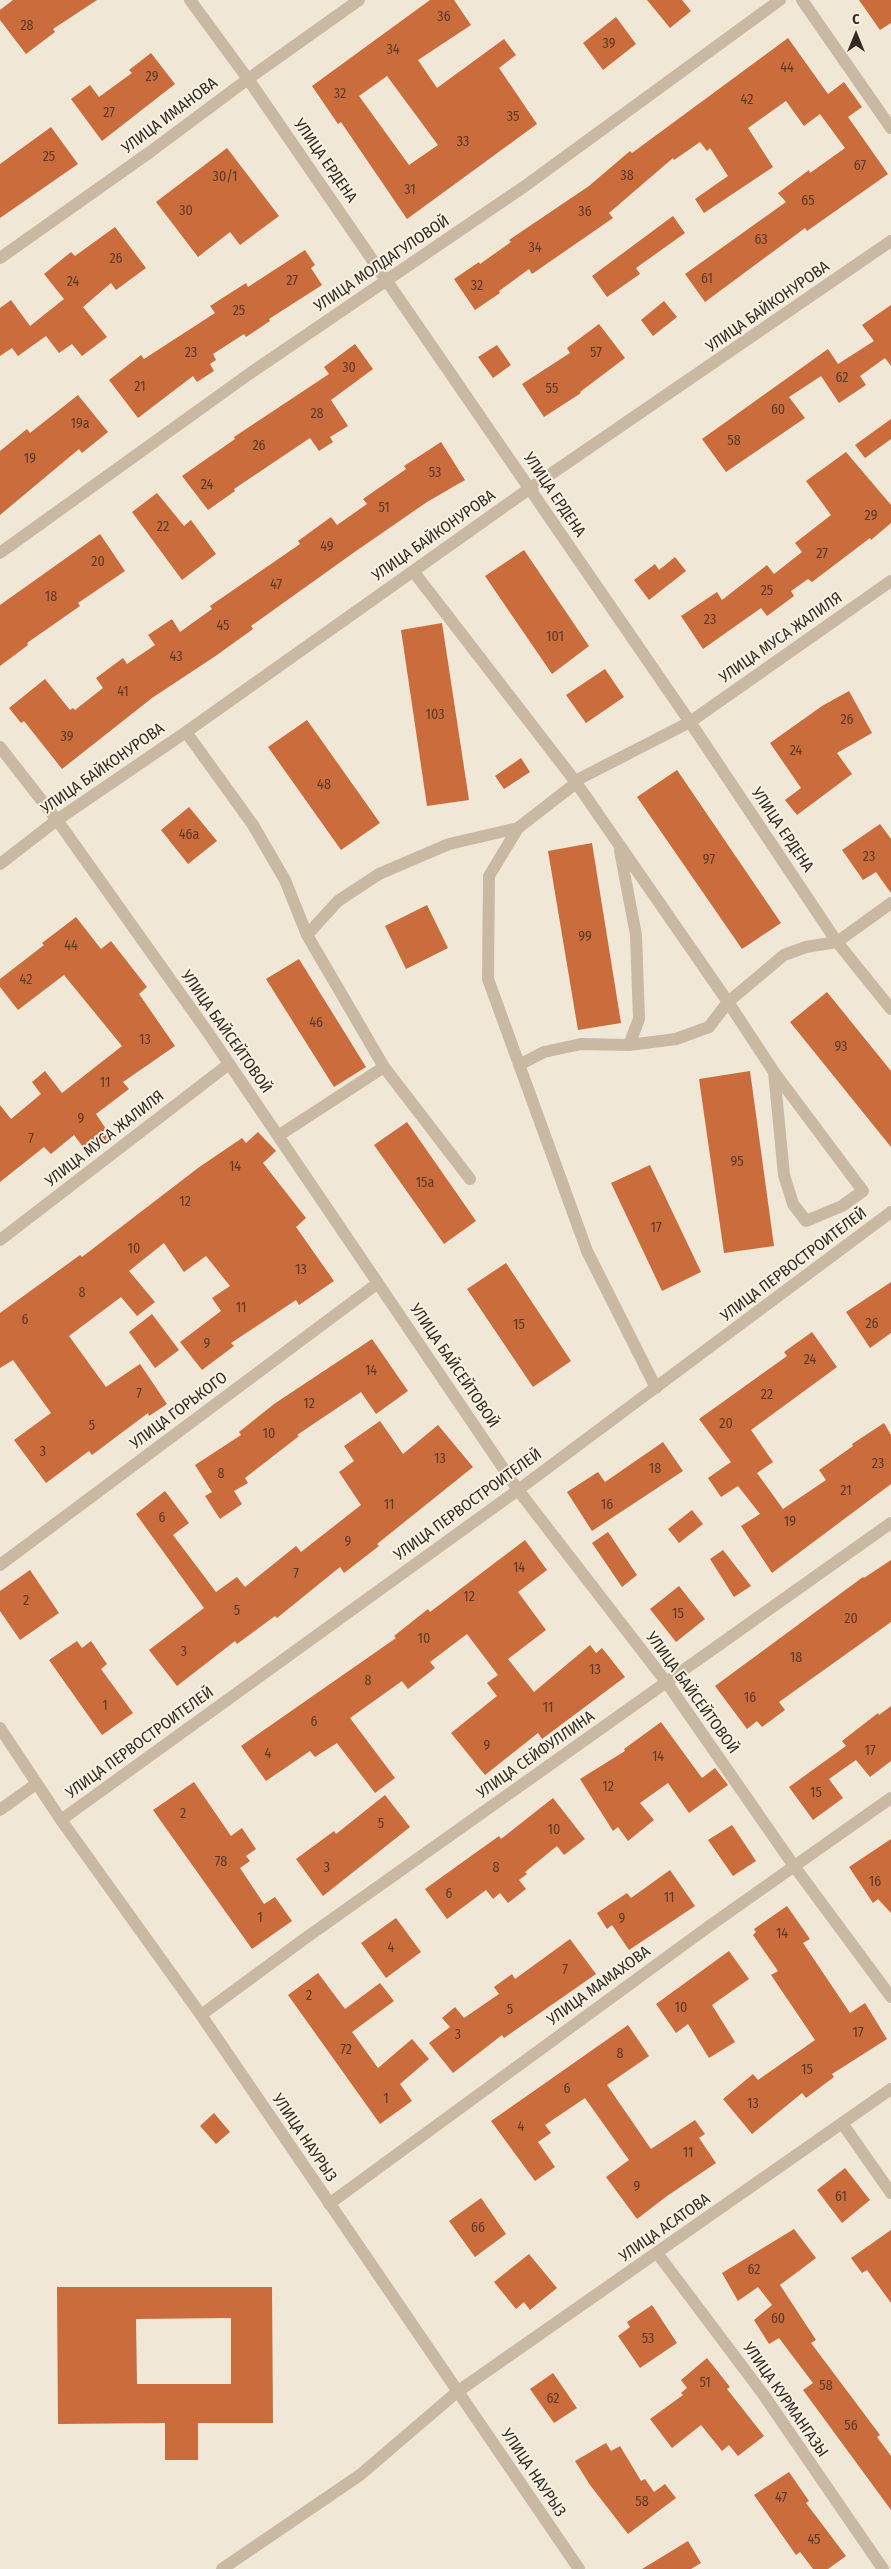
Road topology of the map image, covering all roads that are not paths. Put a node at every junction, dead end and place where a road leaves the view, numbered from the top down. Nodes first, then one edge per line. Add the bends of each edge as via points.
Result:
1 (190, 0) edge
2 (359, 0) edge
3 (780, 0) edge
4 (802, 0) edge
5 (248, 79) junction
6 (891, 128) edge
7 (891, 241) edge
8 (0, 258) edge
9 (387, 281) junction
10 (529, 489) junction
11 (0, 553) edge
12 (413, 571) junction
13 (891, 581) edge
14 (690, 722) junction
15 (186, 732) junction
16 (0, 747) edge
17 (575, 782) junction
18 (56, 820) junction
19 (518, 828) junction
20 (619, 846) junction
21 (0, 864) edge
22 (891, 903) edge
23 (307, 935) junction
24 (837, 942) junction
25 (728, 1002) junction
26 (891, 1009) edge
27 (629, 1045) junction
28 (229, 1064) junction
29 (518, 1065) junction
30 (384, 1067) junction
31 (774, 1072) junction
32 (278, 1136) junction
33 (470, 1179) dead end
34 (891, 1212) edge
35 (0, 1240) edge
36 (378, 1283) junction
37 (656, 1388) junction
38 (518, 1490) junction
39 (891, 1523) edge
40 (0, 1565) edge
41 (667, 1683) junction
42 (0, 1728) edge
43 (36, 1784) junction
44 (891, 1798) edge
45 (0, 1810) edge
46 (61, 1820) junction
47 (794, 1866) junction
48 (891, 1997) edge
49 (201, 2015) junction
50 (891, 2089) edge
51 (842, 2123) junction
52 (891, 2193) edge
53 (329, 2204) junction
54 (657, 2253) junction
55 (457, 2392) junction
56 (222, 2569) edge
57 (579, 2569) edge
58 (883, 2569) edge

1 - 5 street, УЛИЦА ЕРДЕНА
2 - 5 street, УЛИЦА ИМАНОВА
3 - 9 street, УЛИЦА МОЛДАГУЛОВОЙ via 525,186
4 - 6 street
5 - 8 street, УЛИЦА ИМАНОВА
5 - 9 street, УЛИЦА ЕРДЕНА
7 - 10 street, УЛИЦА БАЙКОНУРОВА
9 - 10 street, УЛИЦА ЕРДЕНА
9 - 11 street, УЛИЦА МОЛДАГУЛОВОЙ via 249,374
10 - 12 street, УЛИЦА БАЙКОНУРОВА
10 - 14 street, УЛИЦА ЕРДЕНА
12 - 15 street, УЛИЦА БАЙКОНУРОВА
12 - 17 street
13 - 14 street, УЛИЦА МУСА ЖАЛИЛЯ
14 - 17 street, УЛИЦА МУСА ЖАЛИЛЯ
14 - 24 street, УЛИЦА ЕРДЕНА
15 - 18 street, УЛИЦА БАЙКОНУРОВА
15 - 23 street via 254,825 284,880
16 - 18 street, УЛИЦА БАЙСЕЙТОВОЙ
17 - 19 street, УЛИЦА МУСА ЖАЛИЛЯ
17 - 20 street
18 - 21 street, УЛИЦА БАЙКОНУРОВА
18 - 28 street, УЛИЦА БАЙСЕЙТОВОЙ
19 - 23 street via 449,844 379,874 338,901
19 - 29 street via 489,876 487,915 488,979
20 - 25 street
20 - 27 street via 636,935 639,1019
22 - 24 street
23 - 30 street
24 - 25 street via 806,946 784,956
24 - 26 street, УЛИЦА ЕРДЕНА
25 - 27 street via 709,1028 676,1039
25 - 31 street
27 - 29 street via 581,1044 544,1052
28 - 32 street, УЛИЦА БАЙСЕЙТОВОЙ
28 - 35 street, УЛИЦА МУСА ЖАЛИЛЯ
29 - 37 street via 587,1251
30 - 32 street
30 - 33 street
31 - 31 street via 863,1191 842,1206 806,1221 793,1204 784,1175
32 - 36 street, УЛИЦА БАЙСЕЙТОВОЙ
34 - 37 street, УЛИЦА ПЕРВОСТРОИТЕЛЕЙ
36 - 38 street, УЛИЦА БАЙСЕЙТОВОЙ
36 - 40 street, УЛИЦА ГОРЬКОГО
37 - 38 street, УЛИЦА ПЕРВОСТРОИТЕЛЕЙ
38 - 41 street, УЛИЦА БАЙСЕЙТОВОЙ
38 - 46 street, УЛИЦА ПЕРВОСТРОИТЕЛЕЙ
39 - 41 street, УЛИЦА СЕЙФУЛЛИНА
41 - 47 street, УЛИЦА БАЙСЕЙТОВОЙ
41 - 49 street, УЛИЦА СЕЙФУЛЛИНА
42 - 43 street, УЛИЦА НАУРЫЗ
43 - 45 street
43 - 46 street, УЛИЦА НАУРЫЗ
44 - 47 street, УЛИЦА МАМАХОВА
46 - 49 street, УЛИЦА НАУРЫЗ
47 - 48 street, УЛИЦА БАЙСЕЙТОВОЙ
47 - 53 street, УЛИЦА МАМАХОВА
49 - 53 street, УЛИЦА НАУРЫЗ
50 - 51 street, УЛИЦА АСАТОВА
51 - 52 street
51 - 54 street, УЛИЦА АСАТОВА
53 - 55 street, УЛИЦА НАУРЫЗ
54 - 55 street, УЛИЦА АСАТОВА
54 - 58 street, УЛИЦА КУРМАНГАЗЫ via 763,2394
55 - 56 street, УЛИЦА АСАТОВА via 360,2475
55 - 57 street, УЛИЦА НАУРЫЗ

